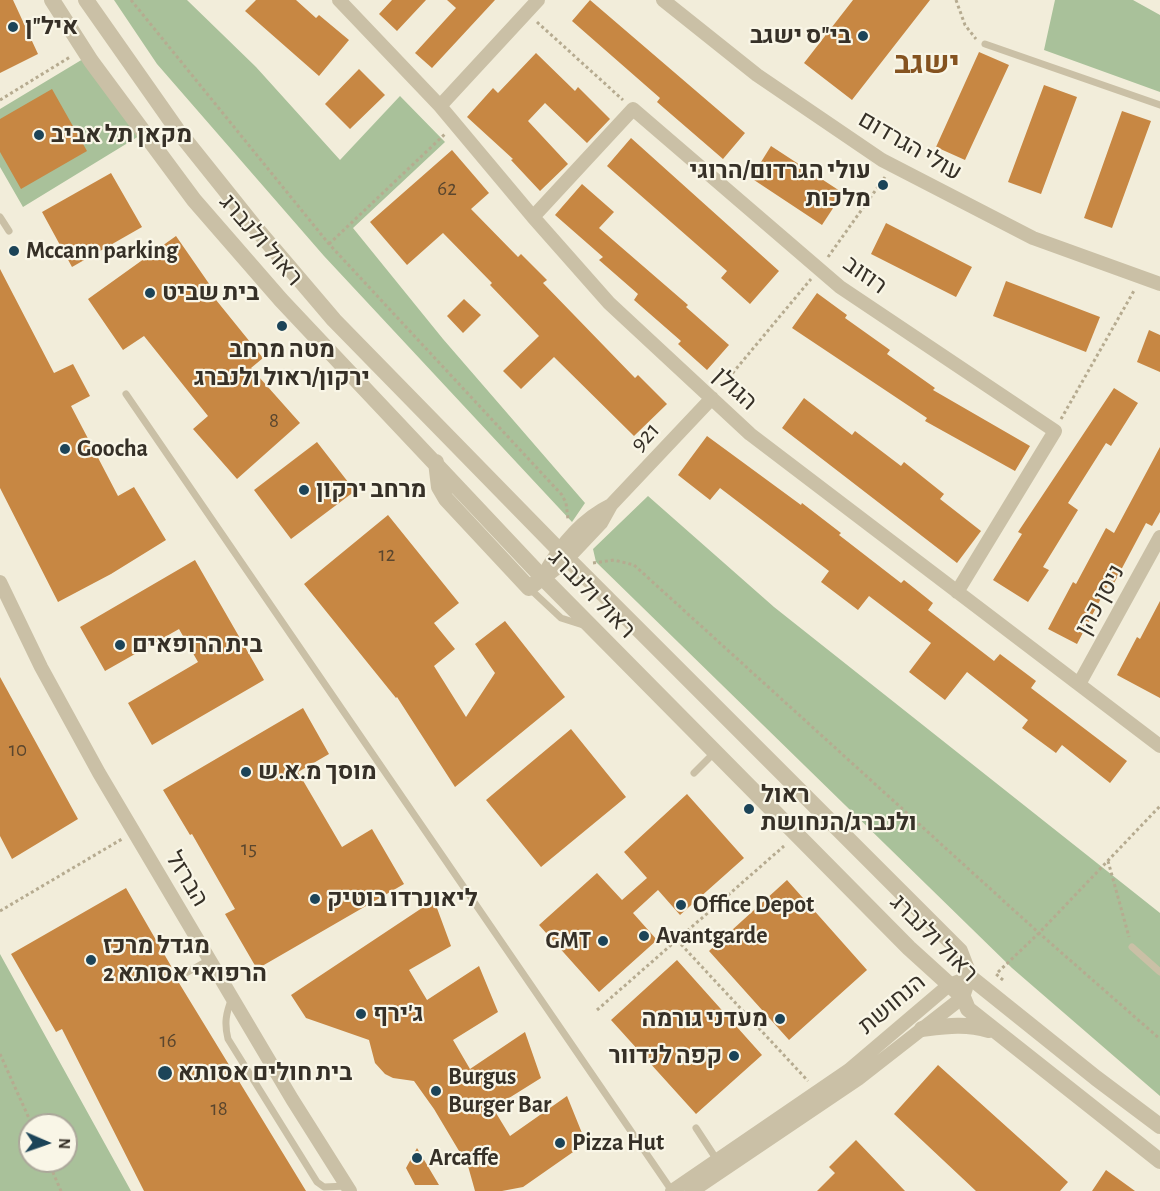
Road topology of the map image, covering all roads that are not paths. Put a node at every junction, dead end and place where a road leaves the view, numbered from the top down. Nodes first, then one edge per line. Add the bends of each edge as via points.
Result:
1 (52, 0) edge
2 (86, 0) edge
3 (538, 0) edge
4 (663, 0) edge
5 (345, 2) edge
6 (985, 44) road end
7 (1160, 105) edge
8 (440, 106) junction
9 (0, 217) edge
10 (533, 217) junction
11 (9, 231) dead end
12 (1160, 284) edge
13 (126, 394) dead end
14 (712, 399) junction
15 (1160, 537) edge
16 (566, 550) junction
17 (0, 582) edge
18 (536, 583) junction
19 (957, 592) junction
20 (1078, 684) junction
21 (1160, 746) edge
22 (715, 752) junction
23 (694, 773) dead end
24 (1132, 947) road end
25 (209, 960) junction
26 (1160, 972) edge
27 (970, 977) junction
28 (177, 978) dead end
29 (949, 985) junction
30 (963, 997) junction
31 (232, 998) junction
32 (922, 1029) junction
33 (996, 1033) junction
34 (1160, 1126) edge
35 (696, 1128) dead end
36 (717, 1160) junction
37 (1160, 1161) edge
38 (348, 1189) edge
39 (672, 1191) edge
40 (692, 1191) edge

1 - 18 street, ראול ולנברג via 83,49 194,200 281,300 436,462
2 - 16 street, ראול ולנברג via 178,131 334,320
3 - 8 street
4 - 12 street, עולי הגרדום via 757,75 893,166 1033,238
5 - 8 street, הגולן
6 - 7 lane
8 - 10 street, הגולן
9 - 11 lane
10 - 14 street, הגולן via 609,303
10 - 19 street, רוזוב via 633,109 840,287 1054,431
13 - 39 lane
14 - 16 street, 921 via 611,506 601,523
14 - 19 street, הגולן via 750,434
15 - 20 street, ניסן כהן
16 - 18 street
16 - 27 street, ראול ולנברג via 960,951
17 - 25 street, הברזל via 40,667
18 - 22 street, ראול ולנברג via 592,628
19 - 20 street, הגולן
20 - 21 street, הגולן
22 - 23 lane
22 - 29 street, ראול ולנברג
24 - 26 lane
25 - 28 lane
25 - 31 street, הברזל
27 - 29 street, הנחושת
27 - 30 street, הנחושת
27 - 34 street, ראול ולנברג
29 - 30 street, ראול ולנברג
29 - 36 street, הנחושת via 849,1070
30 - 32 street, הנחושת
30 - 33 street, ראול ולנברג via 968,1009
31 - 38 street, הברזל
31 - 38 lane via 225,1027 234,1049 317,1182 324,1187
32 - 33 street via 972,1025
32 - 40 street, הנחושת via 858,1079
33 - 37 street, ראול ולנברג
35 - 36 lane
36 - 39 street, הנחושת

